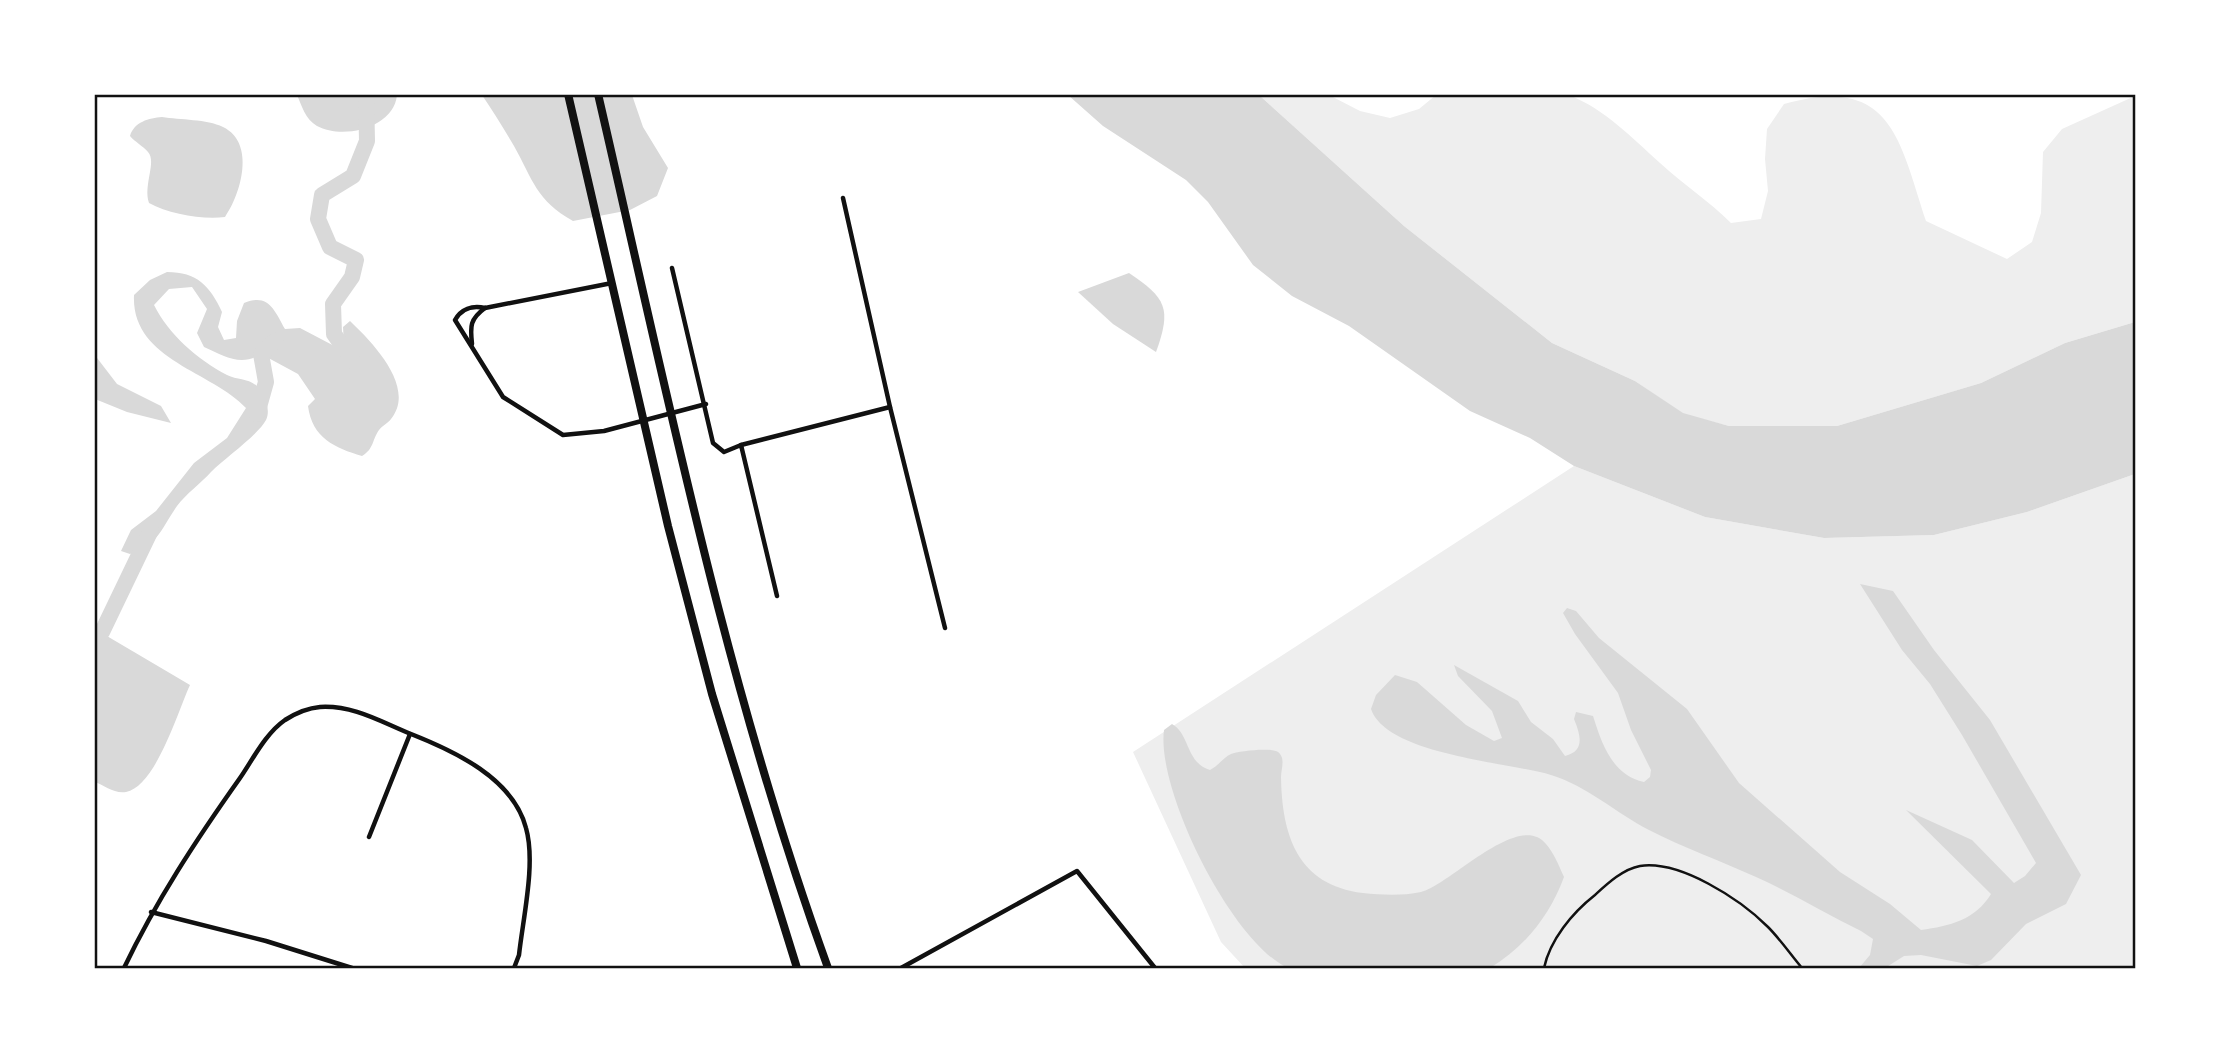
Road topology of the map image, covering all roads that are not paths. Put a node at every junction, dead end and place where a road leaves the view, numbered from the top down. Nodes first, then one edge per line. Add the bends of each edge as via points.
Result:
1 (568, 94) edge
2 (598, 94) edge
3 (843, 198) dead end
4 (672, 268) dead end
5 (612, 283) junction
6 (485, 308) junction
7 (472, 344) junction
8 (706, 404) junction
9 (890, 407) junction
10 (671, 412) junction
11 (644, 421) junction
12 (741, 445) junction
13 (777, 596) dead end
14 (945, 628) dead end
15 (410, 734) junction
16 (369, 837) dead end
17 (151, 912) junction
18 (124, 968) edge
19 (352, 968) edge
20 (514, 968) edge
21 (797, 968) edge
22 (828, 968) edge
23 (901, 968) edge
24 (1155, 968) edge
25 (1544, 968) edge
26 (1802, 968) edge

1 - 5 highway
2 - 10 highway
3 - 9 street
4 - 8 street
5 - 6 street
5 - 11 highway
6 - 7 street via 473,316
6 - 7 street via 464,310 455,320
7 - 11 street via 503,397 563,435
8 - 10 street
8 - 12 street via 713,443 724,452
9 - 12 street
9 - 14 street
10 - 11 street
10 - 22 highway via 737,685 795,877
11 - 21 highway via 712,694
12 - 13 street
15 - 16 street
15 - 17 street via 344,709 319,707 282,722 191,847
15 - 20 street via 439,744 502,787 526,827 530,849
17 - 18 street
17 - 19 street
23 - 24 street via 1077,871
25 - 26 lane via 1548,949 1589,899 1639,866 1670,867 1718,890 1770,928

